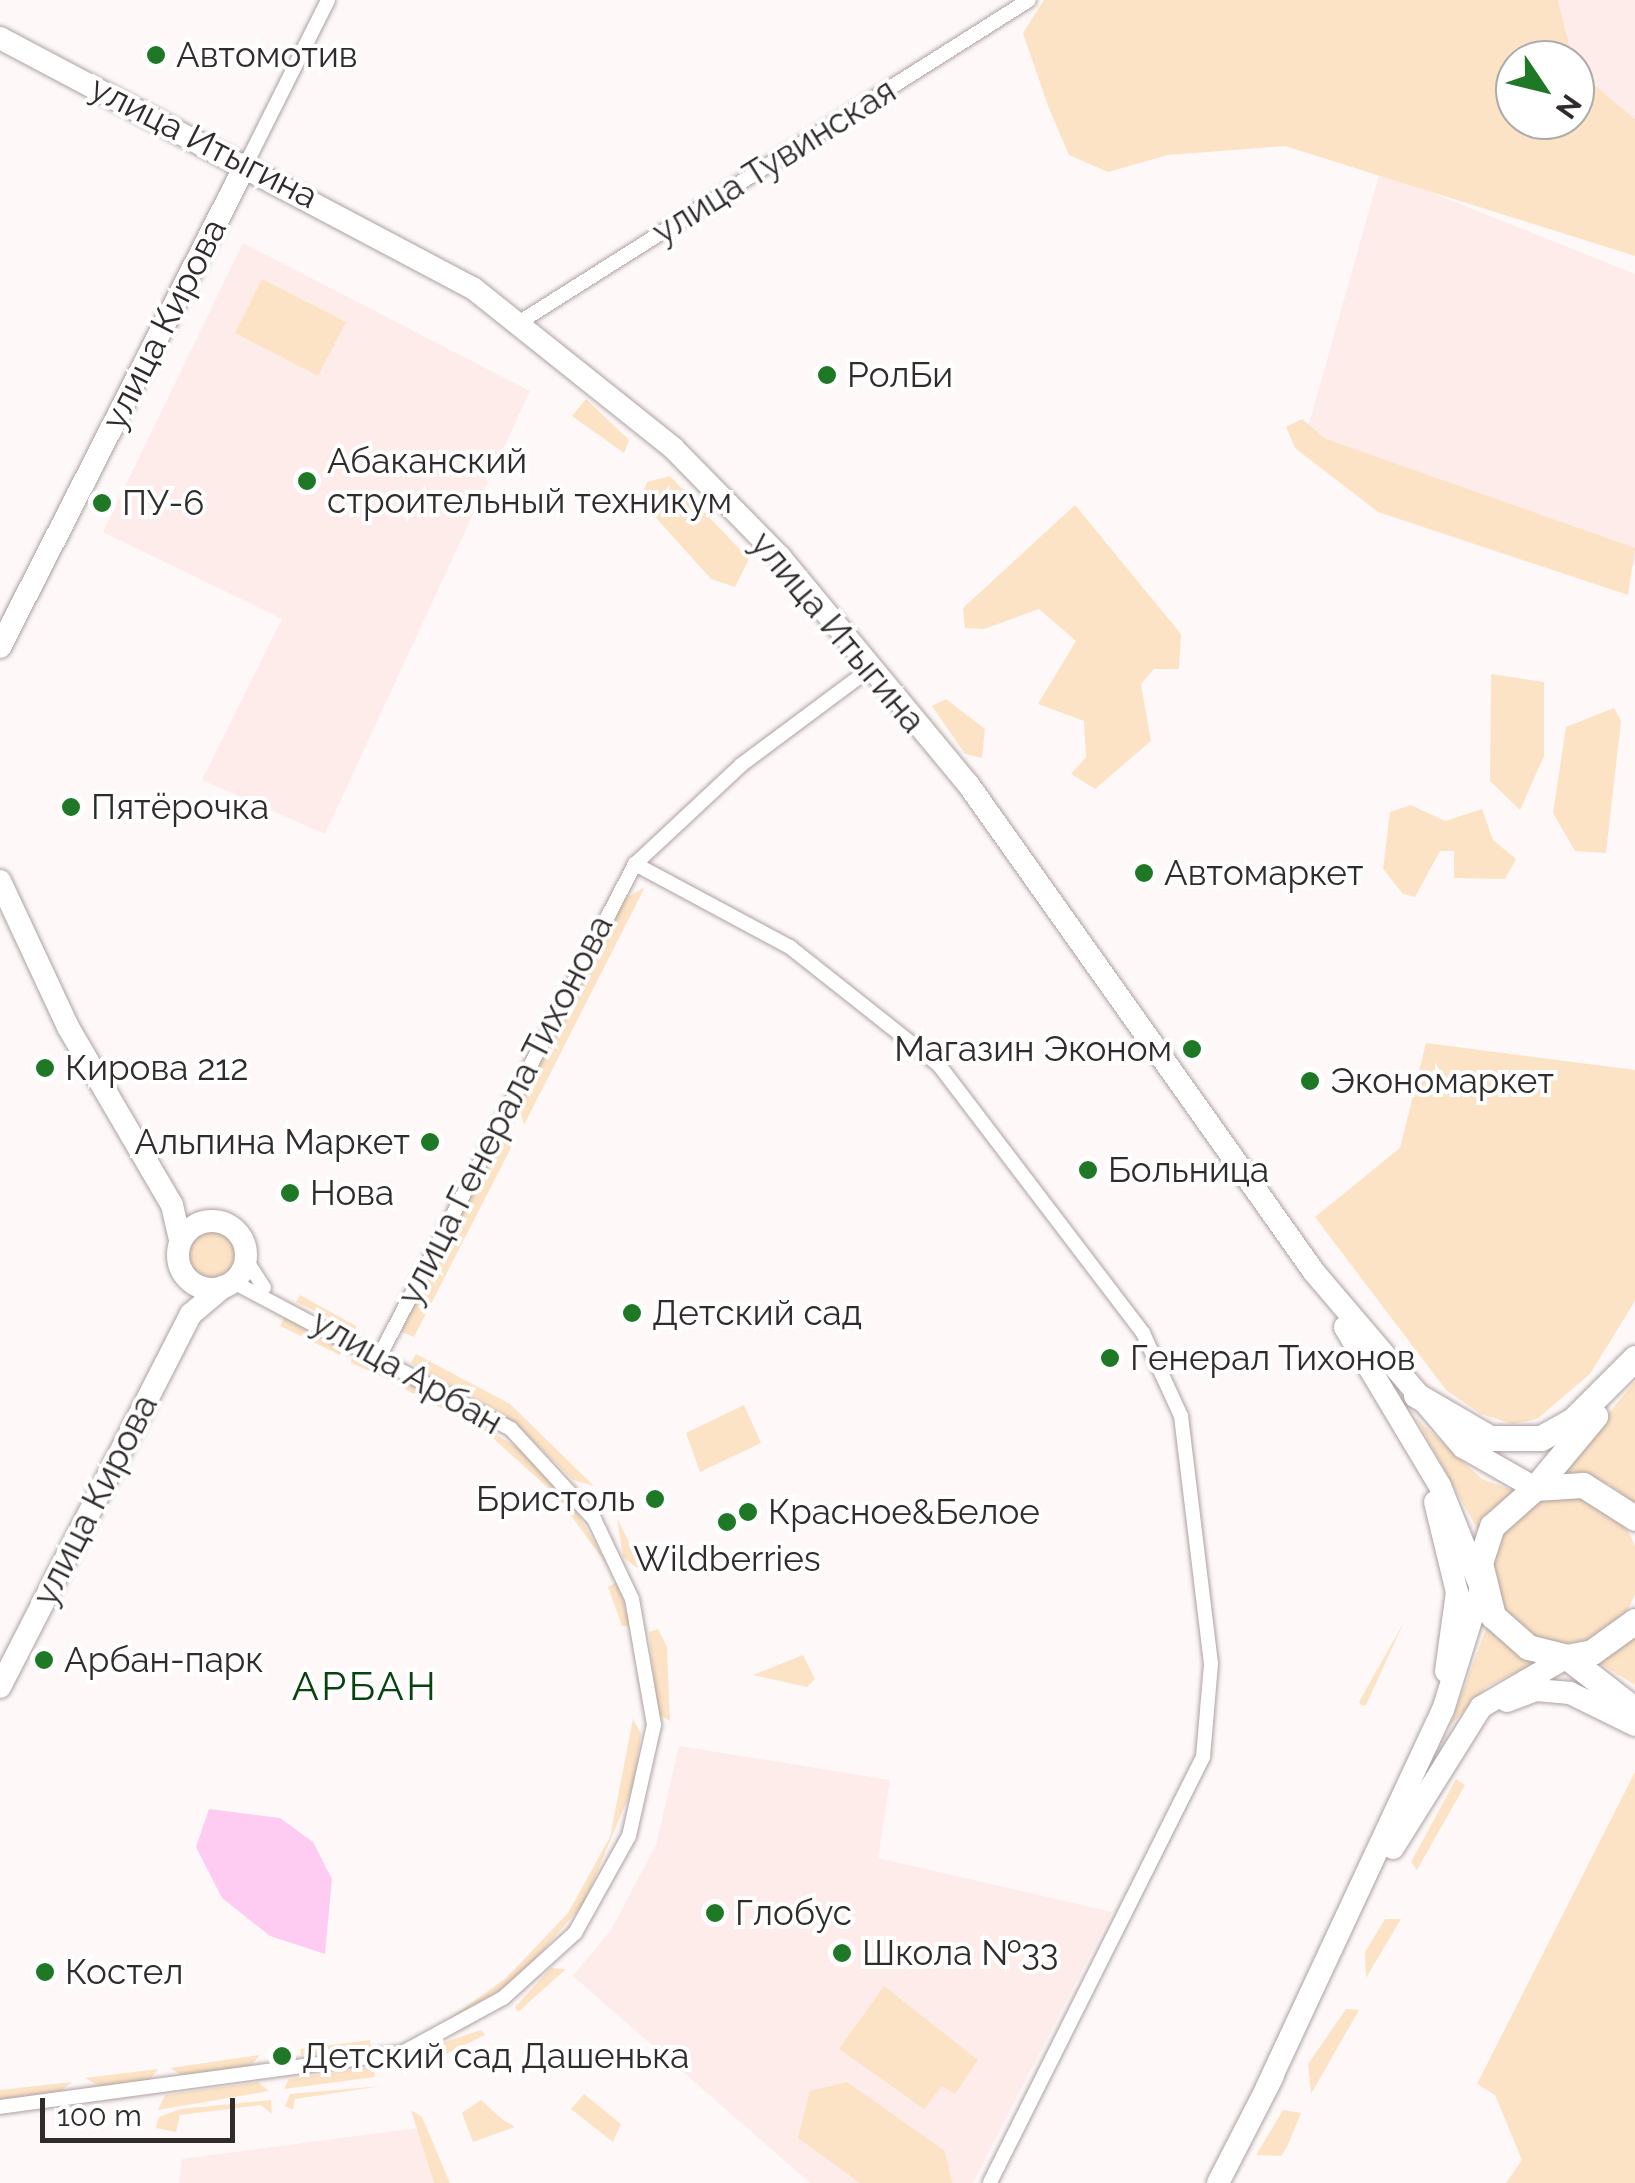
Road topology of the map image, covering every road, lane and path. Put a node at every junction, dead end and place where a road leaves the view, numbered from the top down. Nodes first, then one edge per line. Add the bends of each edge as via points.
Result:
1 (328, 0) edge
2 (1029, 0) edge
3 (0, 38) edge
4 (246, 164) junction
5 (520, 322) junction
6 (0, 648) edge
7 (868, 671) junction
8 (635, 864) junction
9 (0, 881) edge
10 (172, 1206) junction
11 (204, 1222) junction
12 (180, 1242) junction
13 (246, 1260) junction
14 (1314, 1272) junction
15 (189, 1280) junction
16 (228, 1284) junction
17 (268, 1292) junction
18 (191, 1314) junction
19 (379, 1356) junction
20 (1635, 1358) edge
21 (1416, 1395) junction
22 (1398, 1416) junction
23 (1535, 1488) junction
24 (1635, 1518) edge
25 (1481, 1588) junction
26 (1635, 1621) edge
27 (1567, 1657) junction
28 (0, 1688) edge
29 (1635, 1710) edge
30 (1635, 1725) edge
31 (1418, 1762) junction
32 (1431, 1784) junction
33 (1266, 2089) junction
34 (0, 2107) edge
35 (990, 2183) edge
36 (1218, 2183) edge

1 - 4 street, улица Кирова
2 - 5 street, улица Тувинская
3 - 4 main road, улица Итыгина
4 - 5 main road, улица Итыгина
4 - 6 main road, улица Кирова
5 - 7 main road, улица Итыгина via 686,461 780,557
7 - 8 street, улица Генерала Тихонова via 741,765
7 - 14 main road, улица Итыгина via 968,784
8 - 19 street, улица Генерала Тихонова
8 - 35 street via 790,947 939,1065 1143,1333 1181,1416 1211,1664 1203,1758
9 - 10 main road via 68,1027
10 - 11 main road
10 - 12 main road
11 - 12 main road
11 - 13 main road via 237,1232
12 - 15 main road
13 - 16 main road
13 - 17 street
14 - 21 main road, улица Итыгина
14 - 22 main road, улица Итыгина
15 - 16 main road
15 - 18 main road
16 - 17 street
16 - 18 main road
17 - 19 street, улица Арбан
18 - 28 main road, улица Кирова
19 - 34 street, улица Арбан via 511,1429 594,1519 632,1600 654,1726 630,1836 575,1933 503,1998 402,2052
20 - 21 highway via 1572,1421 1542,1438 1490,1438
20 - 23 highway
21 - 23 main road, улица Итыгина via 1496,1473
22 - 25 main road, улица Итыгина via 1464,1532
22 - 31 main road via 1453,1553 1457,1592 1452,1646
23 - 24 highway via 1583,1484
23 - 25 highway via 1492,1526
25 - 27 highway via 1508,1634
25 - 31 main road via 1464,1656
26 - 27 highway via 1610,1644
27 - 29 highway
27 - 32 main road via 1481,1707
30 - 32 main road via 1570,1693 1519,1693
31 - 33 main road
32 - 33 main road
33 - 36 main road

